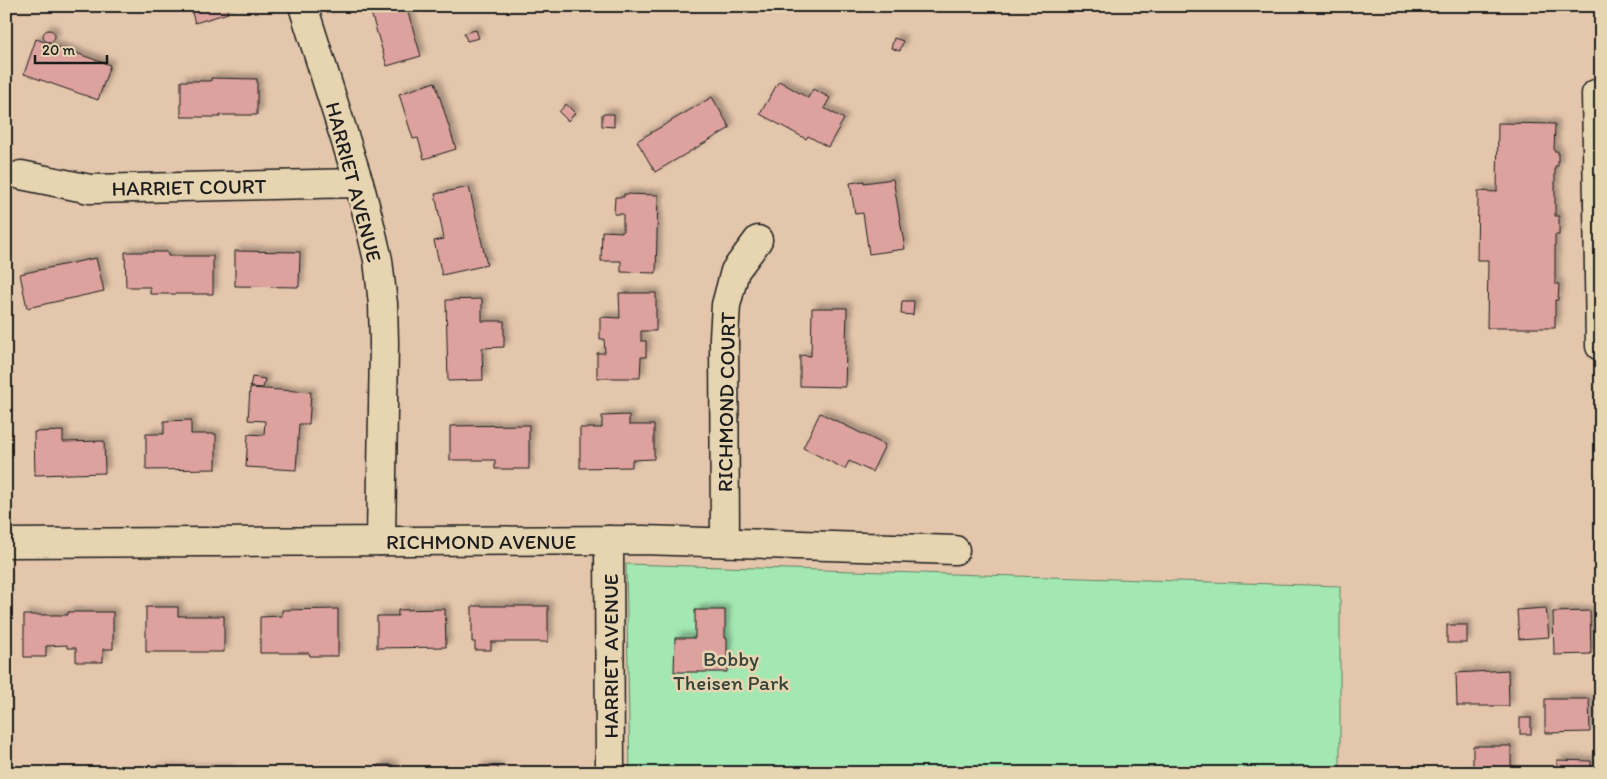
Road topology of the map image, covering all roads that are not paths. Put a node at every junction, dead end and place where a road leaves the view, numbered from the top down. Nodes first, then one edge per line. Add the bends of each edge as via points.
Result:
1 (302, 6) edge
2 (1596, 94) dead end
3 (21, 175) dead end
4 (358, 183) junction
5 (1599, 203) edge
6 (758, 240) dead end
7 (1600, 346) dead end
8 (609, 540) junction
9 (381, 541) junction
10 (726, 542) junction
11 (6, 543) edge
12 (955, 550) dead end
13 (610, 773) edge

1 - 4 street, HARRIET AVENUE
2 - 5 street
3 - 4 street, HARRIET COURT via 90,189
4 - 9 street, HARRIET AVENUE via 378,260 383,304
5 - 7 street
6 - 10 street, RICHMOND COURT via 735,271 726,305
8 - 9 street, RICHMOND AVENUE
8 - 10 street, RICHMOND AVENUE
8 - 13 street, HARRIET AVENUE
9 - 11 street, RICHMOND AVENUE
10 - 12 street, RICHMOND AVENUE

